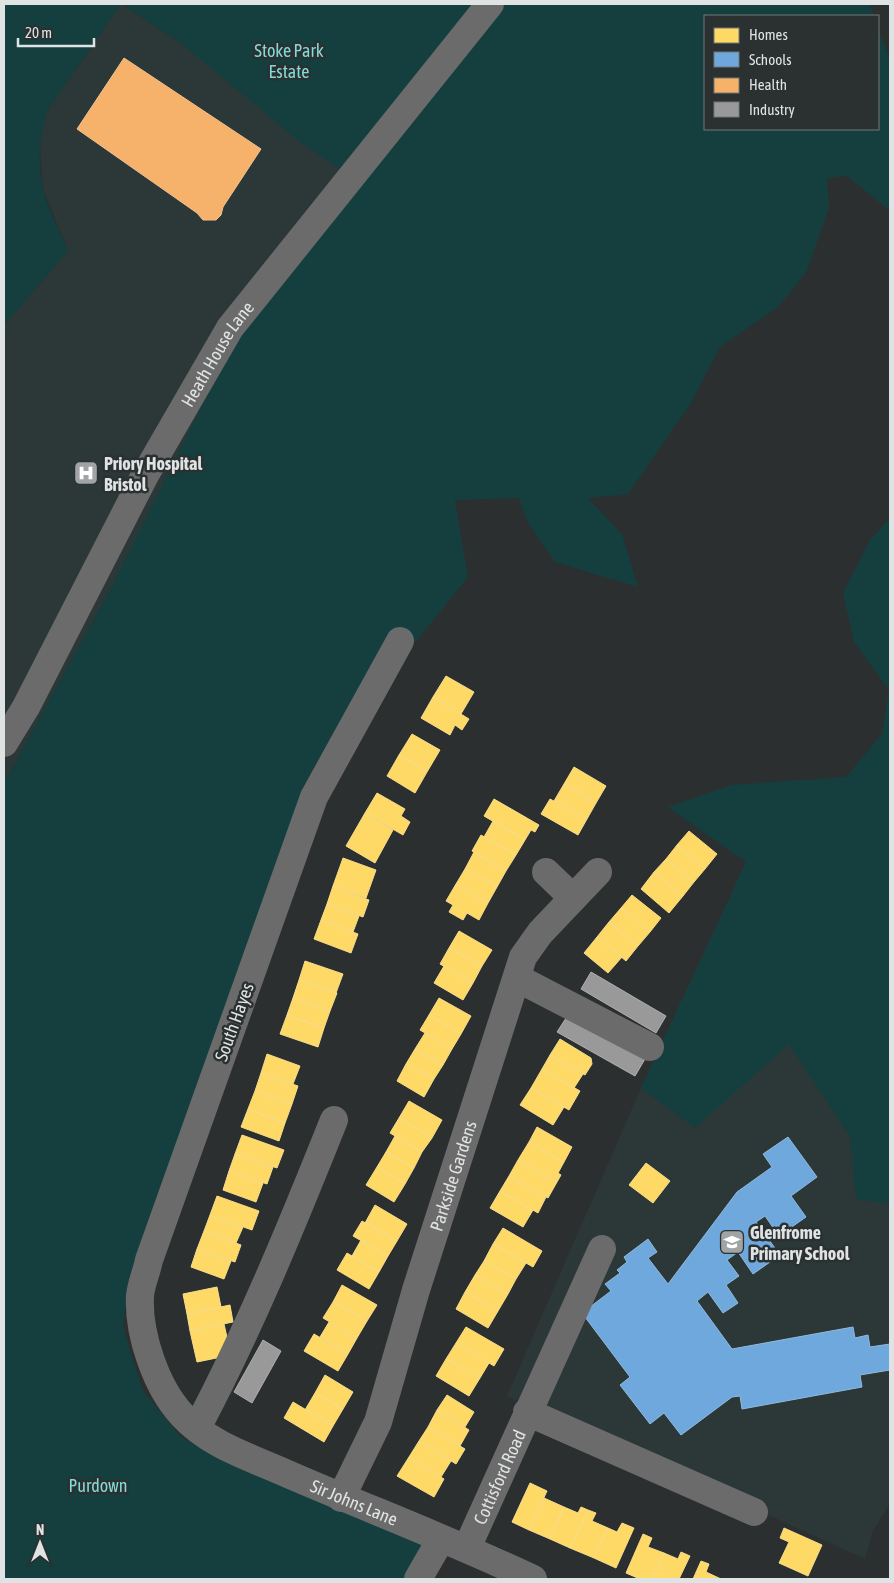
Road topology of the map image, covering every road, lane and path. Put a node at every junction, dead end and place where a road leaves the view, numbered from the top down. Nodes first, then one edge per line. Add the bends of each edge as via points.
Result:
1 (490, 4) edge
2 (400, 640) dead end
3 (4, 743) edge
4 (546, 872) dead end
5 (598, 872) dead end
6 (573, 898) junction
7 (517, 978) junction
8 (650, 1048) dead end
9 (334, 1120) dead end
10 (602, 1249) dead end
11 (529, 1409) junction
12 (189, 1421) junction
13 (342, 1498) junction
14 (754, 1512) dead end
15 (441, 1539) junction
16 (467, 1548) junction
17 (418, 1579) edge
18 (533, 1579) edge

1 - 3 street, Heath House Lane via 230,328 145,475 26,707
2 - 12 street, South Hayes via 314,797 140,1296 145,1343 160,1380
4 - 6 street
5 - 6 street, Parkside Gardens
6 - 7 street, Parkside Gardens via 540,933 523,957
7 - 8 street
7 - 13 street, Parkside Gardens via 416,1290 378,1422
9 - 12 street via 239,1347
10 - 11 street, Cottisford Road
11 - 14 street
11 - 16 street, Cottisford Road
12 - 13 street, Sir Johns Lane via 210,1440
13 - 15 street, Sir Johns Lane
15 - 16 street, Sir Johns Lane
15 - 17 street
16 - 18 street, Sir Johns Lane

